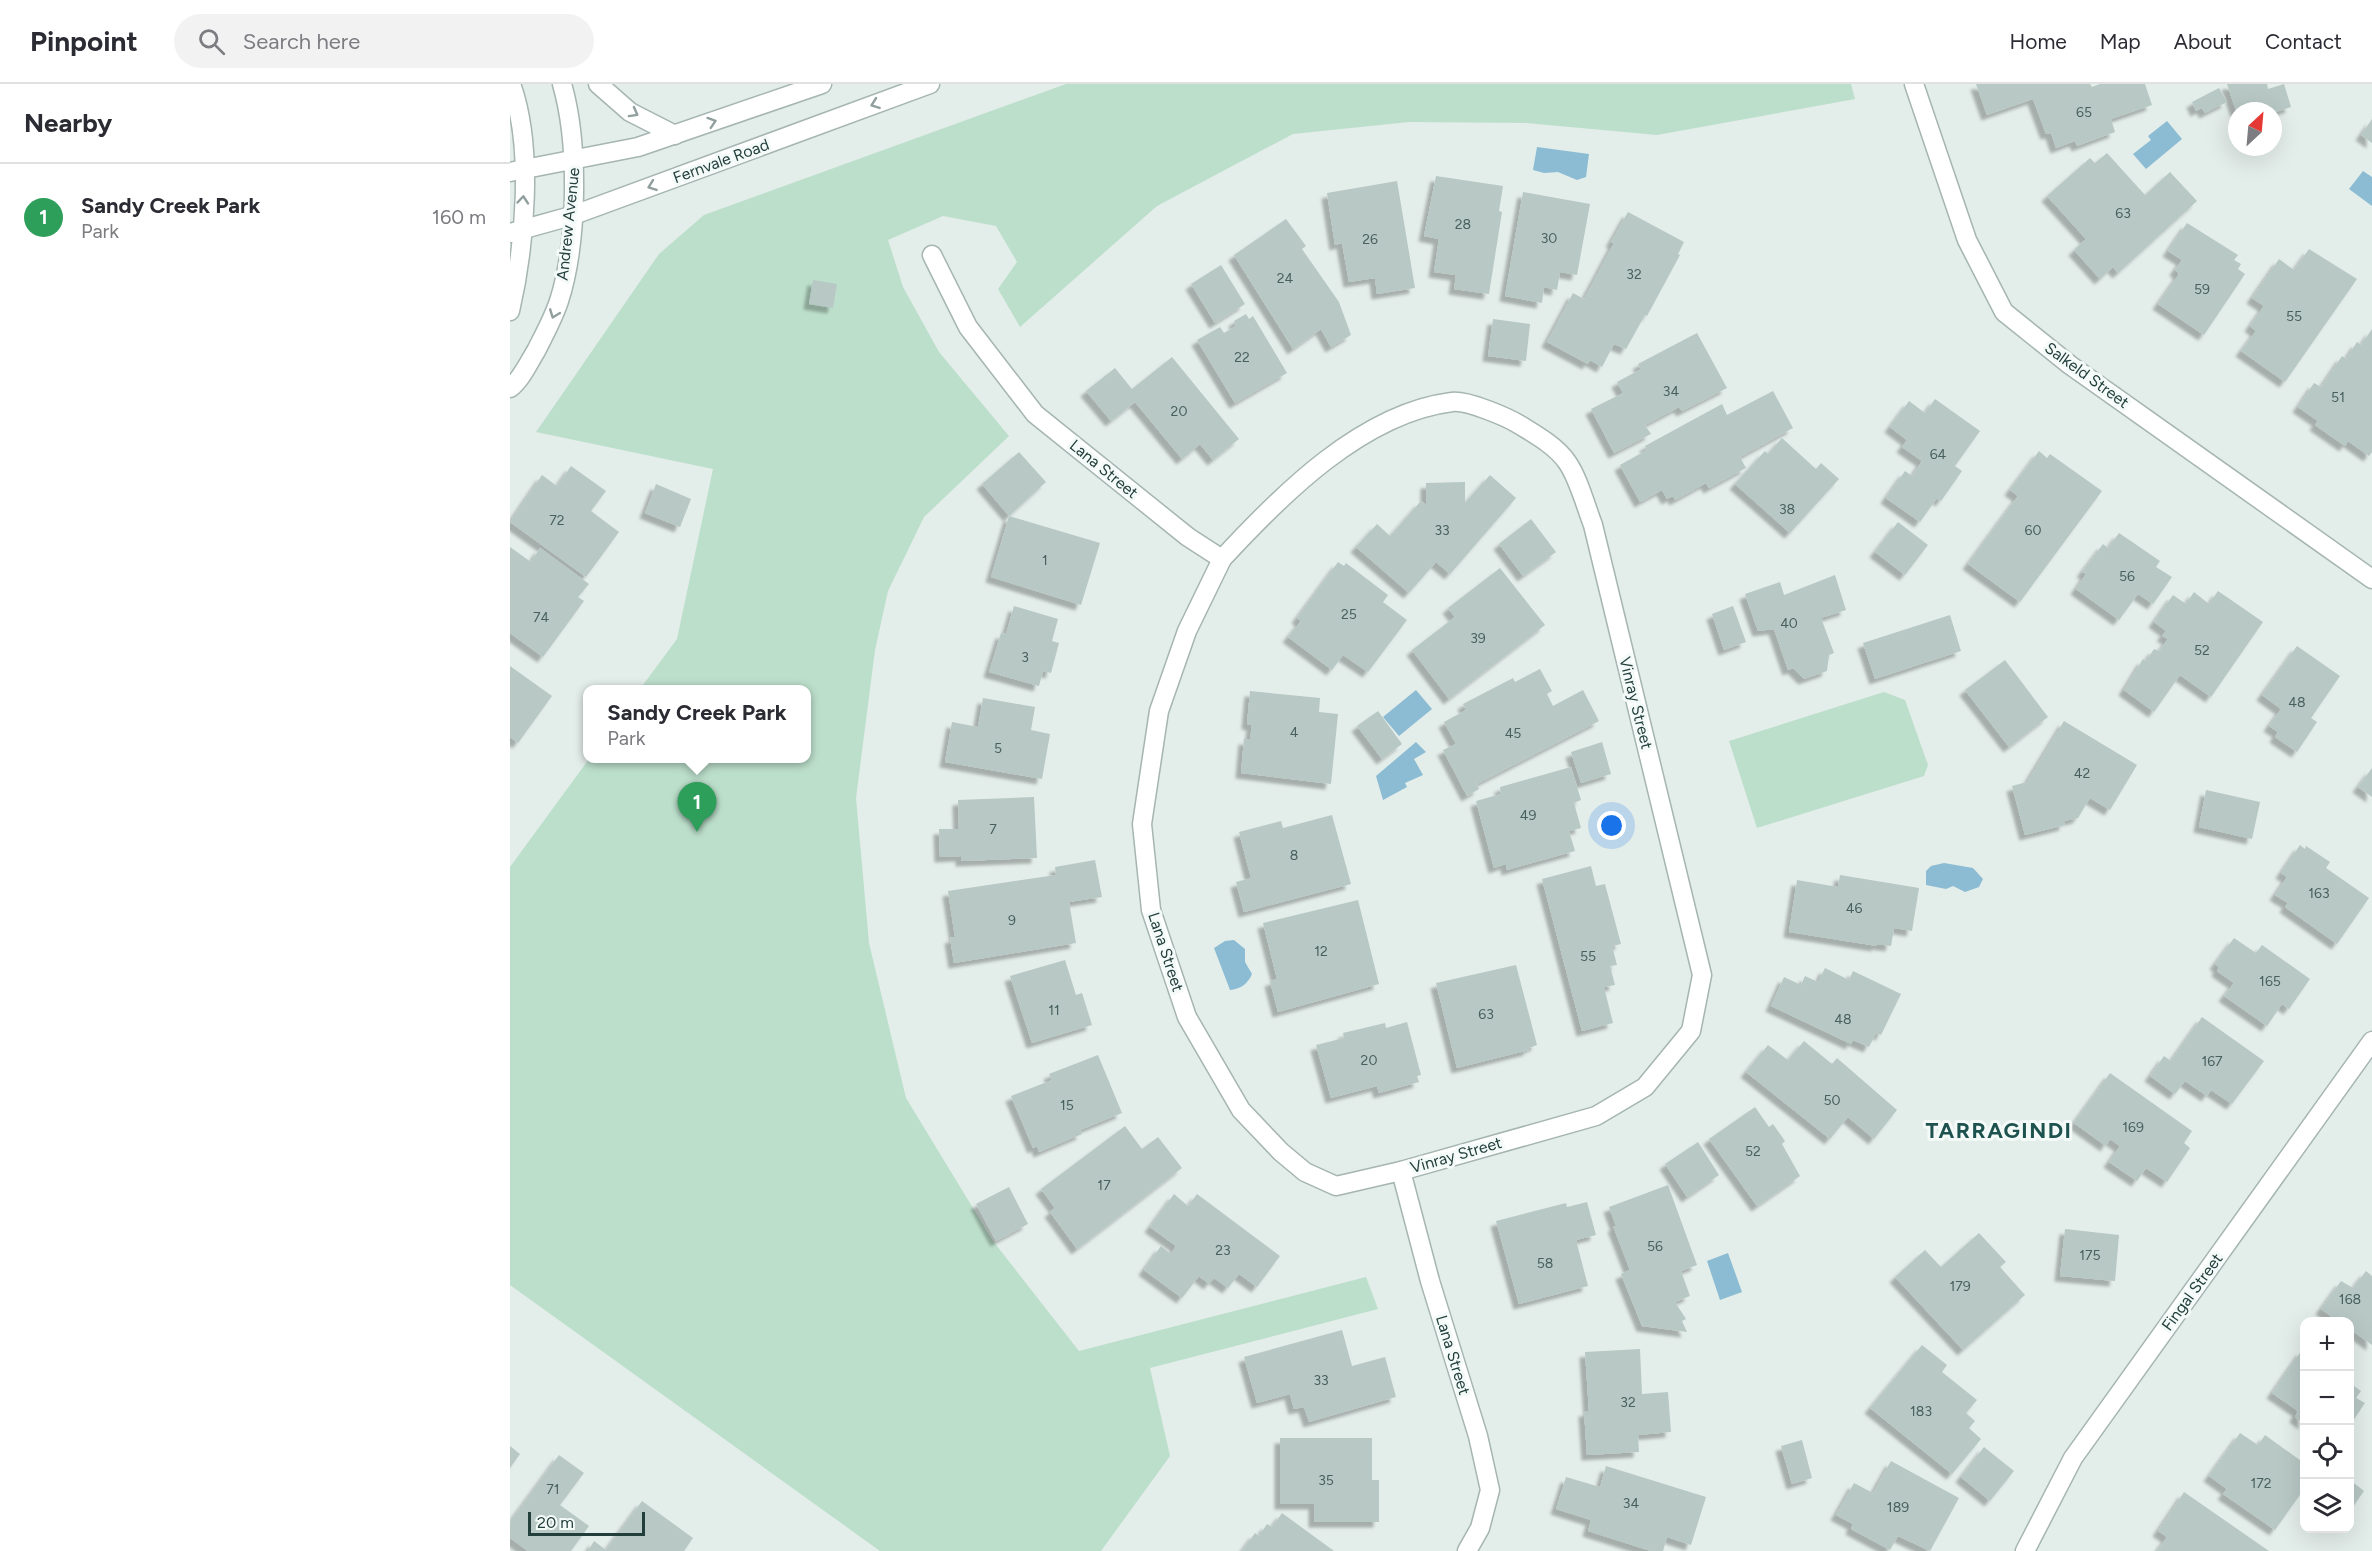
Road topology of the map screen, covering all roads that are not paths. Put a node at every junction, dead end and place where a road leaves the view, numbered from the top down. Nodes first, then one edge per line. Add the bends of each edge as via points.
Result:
1 (511, 84) edge
2 (562, 84) edge
3 (598, 84) edge
4 (822, 84) edge
5 (930, 84) edge
6 (1914, 84) edge
7 (675, 135) junction
8 (575, 161) junction
9 (518, 171) edge
10 (571, 216) junction
11 (515, 232) edge
12 (932, 255) dead end
13 (510, 311) edge
14 (510, 388) edge
15 (1222, 559) junction
16 (2372, 579) edge
17 (2372, 1041) edge
18 (1401, 1170) junction
19 (1467, 1551) edge
20 (2025, 1551) edge

1 - 9 street via 520,109
2 - 8 street, Andrew Avenue
3 -> 7 street via 630,112
7 -> 4 street
5 -> 10 street, Fernvale Road
6 - 16 street, Salkeld Street via 1967,240 2004,312 2070,365
7 - 8 street
8 - 9 street
8 - 10 street, Andrew Avenue
11 -> 9 street
10 - 11 street, Fernvale Road
10 -> 14 street, Andrew Avenue via 567,266 559,300 532,358
11 - 13 street via 516,287
12 - 15 street, Lana Street via 968,327 1035,414 1188,537
15 - 18 street, Lana Street via 1187,631 1159,711 1142,824 1151,910 1187,1017 1241,1110 1281,1152 1305,1172 1336,1186
15 - 18 street, Vinray Street via 1268,510 1343,447 1396,418 1454,402 1508,417 1540,437 1567,462 1593,525 1702,975 1691,1031 1645,1087 1596,1116
17 - 20 street, Fingal Street via 2073,1458
18 - 19 street, Lana Street via 1490,1490 1480,1528

